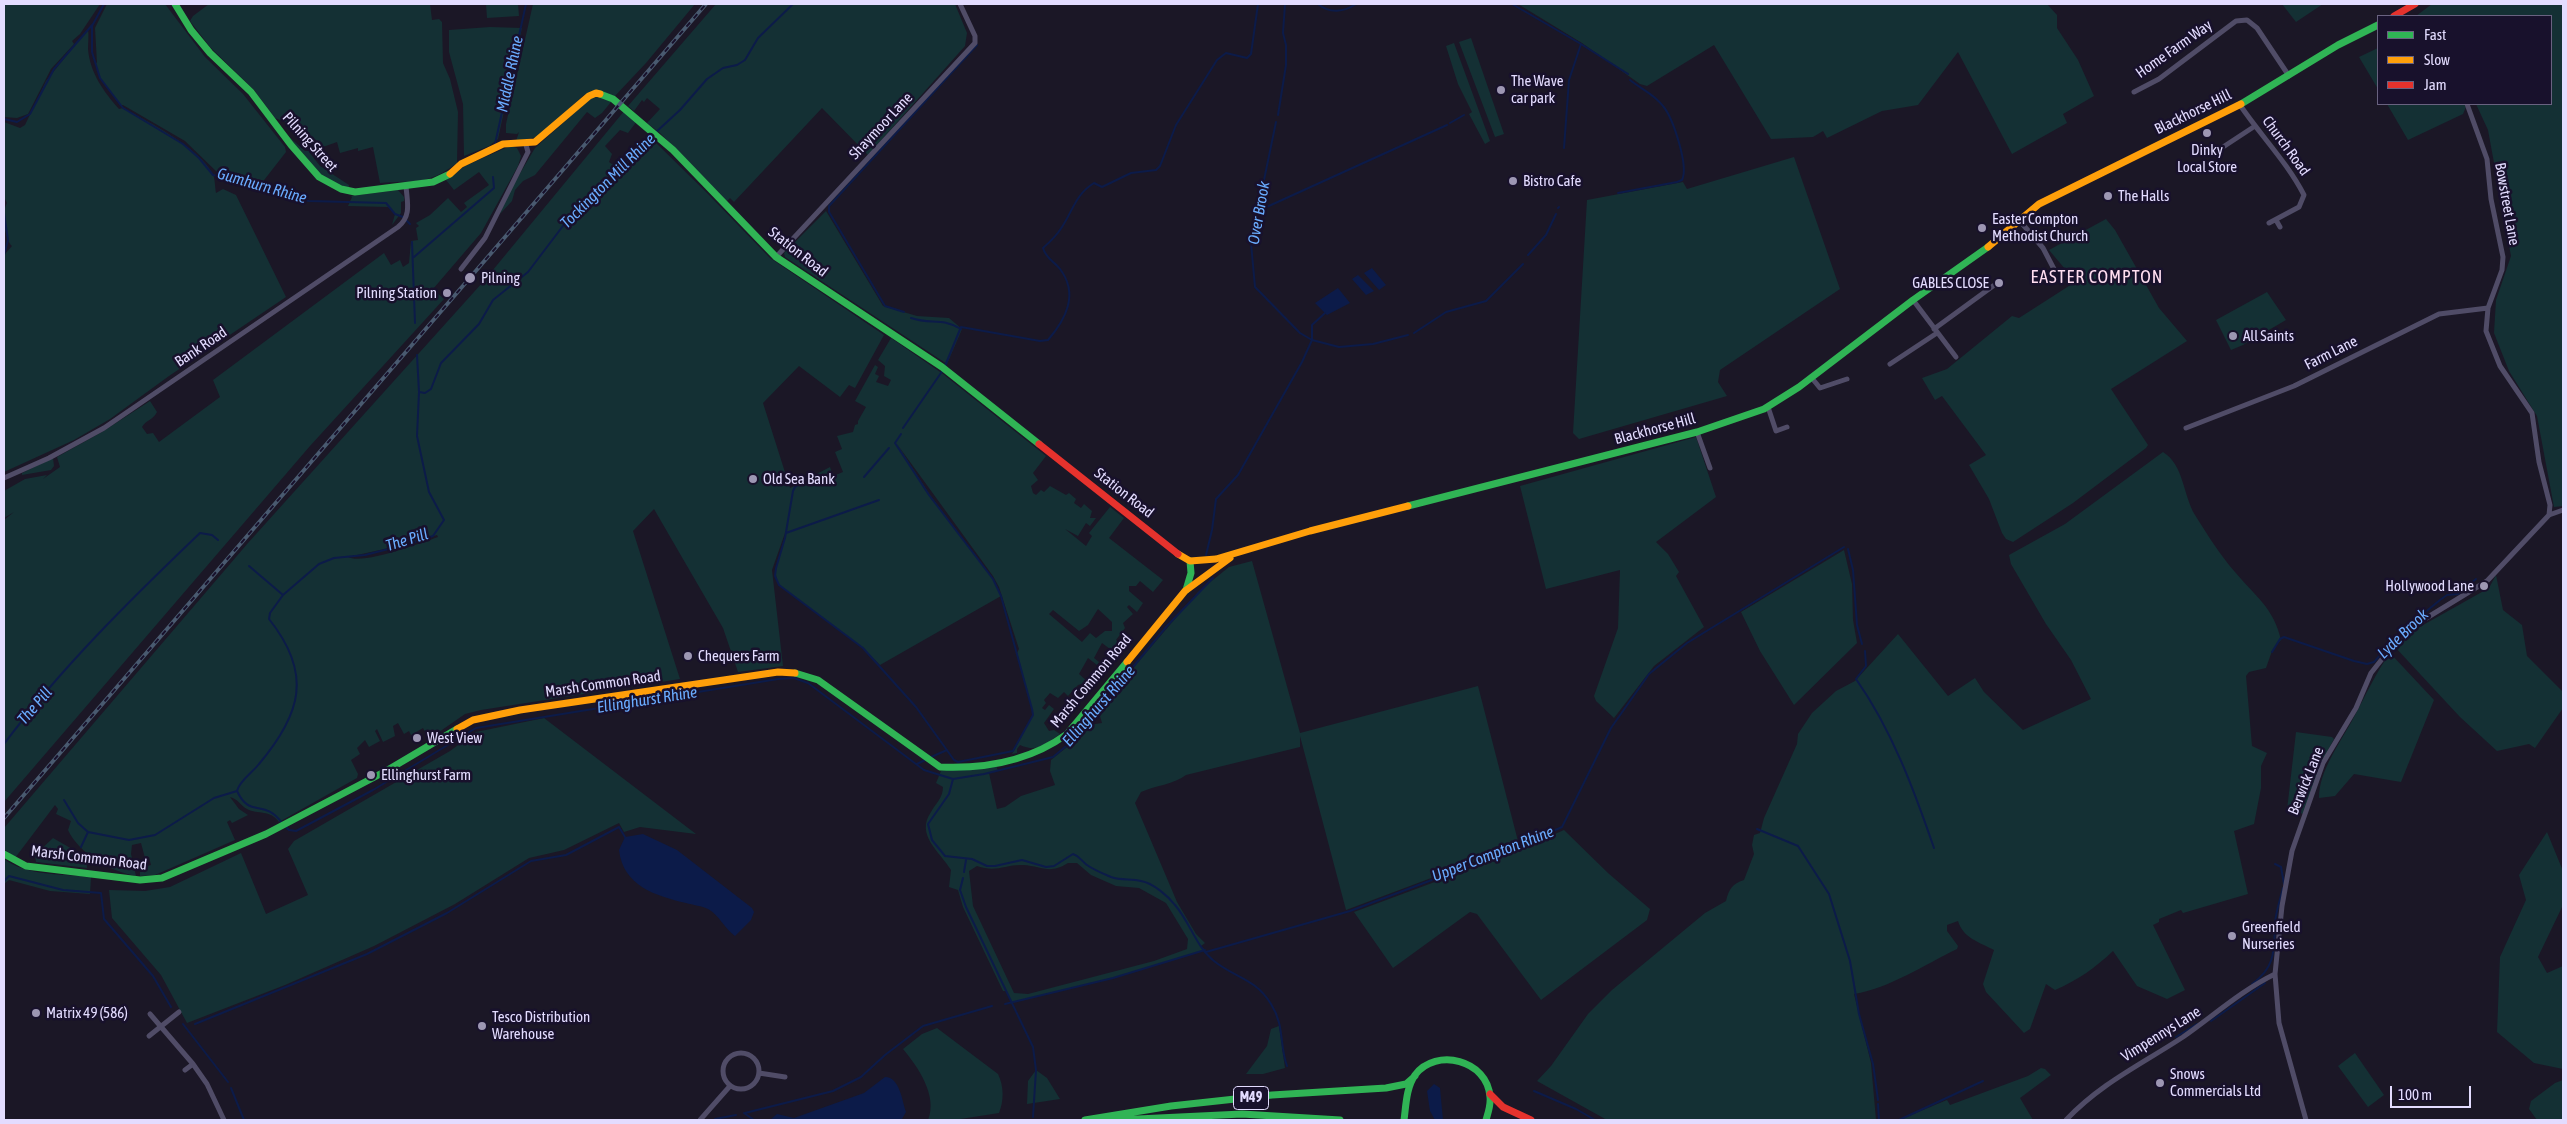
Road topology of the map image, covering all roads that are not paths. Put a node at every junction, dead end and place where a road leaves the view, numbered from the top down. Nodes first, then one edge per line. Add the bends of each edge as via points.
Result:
1 (175, 4) edge
2 (960, 4) edge
3 (2415, 4) edge
4 (2396, 15) edge
5 (2377, 26) edge
6 (2289, 76) junction
7 (2134, 92) dead end
8 (2240, 105) junction
9 (2467, 105) edge
10 (2255, 126) junction
11 (526, 145) junction
12 (2220, 149) dead end
13 (406, 186) junction
14 (2019, 220) junction
15 (2276, 220) junction
16 (2269, 224) dead end
17 (2280, 228) dead end
18 (776, 257) junction
19 (461, 269) dead end
20 (2055, 271) dead end
21 (1993, 286) dead end
22 (1913, 300) junction
23 (2488, 308) junction
24 (1936, 331) junction
25 (1896, 351) dead end
26 (1956, 357) dead end
27 (1900, 358) junction
28 (1890, 364) dead end
29 (1811, 377) junction
30 (1847, 379) dead end
31 (1768, 407) junction
32 (1787, 427) dead end
33 (2186, 428) dead end
34 (1697, 432) junction
35 (1715, 460) dead end
36 (1708, 462) junction
37 (1710, 468) dead end
38 (4, 478) edge
39 (2550, 504) junction
40 (2563, 510) edge
41 (2549, 515) junction
42 (1244, 552) junction
43 (1190, 561) junction
44 (1185, 591) junction
45 (4, 854) edge
46 (2275, 974) junction
47 (179, 1012) dead end
48 (150, 1014) dead end
49 (160, 1028) junction
50 (149, 1036) dead end
51 (194, 1064) junction
52 (185, 1070) dead end
53 (759, 1073) junction
54 (1414, 1076) junction
55 (785, 1077) dead end
56 (730, 1086) junction
57 (1490, 1094) junction
58 (1487, 1117) edge
59 (1404, 1118) edge
60 (224, 1120) edge
61 (700, 1120) edge
62 (1085, 1120) edge
63 (1104, 1120) edge
64 (1340, 1120) edge
65 (1531, 1120) edge
66 (2066, 1120) edge
67 (2306, 1120) edge

1 - 13 main road, Pilning Street via 210,53 251,92 319,177 340,190 355,192
2 - 18 street, Shaymoor Lane via 975,36 975,43
3 - 4 main road
5 - 6 main road, Blackhorse Hill
6 - 7 street, Home Farm Way via 2257,28 2250,21 2242,20 2229,26 2160,79
6 - 8 main road, Blackhorse Hill
8 - 10 street, Church Road
8 - 14 main road, Blackhorse Hill via 2052,196
9 - 23 street, Bowstreet Lane via 2487,159 2491,199 2503,256 2502,270
10 - 12 street
10 - 15 street, Church Road via 2286,163 2304,196 2299,207
11 - 13 main road, Pilning Street via 507,142 461,164 447,176 433,182
11 - 18 main road, Station Road via 540,138 579,102 596,93 613,99 654,134
11 - 19 street via 528,152 486,238
13 - 38 street, Bank Road via 407,217 404,223 104,428
14 - 20 street via 2043,248
14 - 22 main road, Blackhorse Hill via 1998,240
15 - 16 street, Church Road
15 - 17 street
18 - 43 main road, Station Road via 944,369
21 - 24 street
22 - 24 street
22 - 29 main road, Blackhorse Hill
23 - 33 street, Farm Lane via 2439,314 2294,386
23 - 39 street, Bowstreet Lane via 2486,331 2493,355 2532,413 2539,462
24 - 26 street
24 - 27 street
25 - 27 street
27 - 28 street
29 - 30 street via 1820,388
29 - 31 main road, Blackhorse Hill
31 - 32 street via 1776,431
31 - 34 main road, Blackhorse Hill
34 - 36 street
34 - 42 main road, Blackhorse Hill
35 - 36 street
36 - 37 street
39 - 40 street
39 - 41 street
40 - 41 street
41 - 46 street, Berwick Lane via 2487,581 2415,626 2390,649 2371,673 2356,708 2323,763 2292,851
42 - 43 main road
42 - 44 main road, Marsh Common Road via 1219,564
43 - 44 main road via 1191,573
44 - 45 main road, Marsh Common Road via 1090,708 1053,745 1036,754 975,767 941,767 818,680 798,673 778,672 520,710 473,720 285,825 162,878 140,880 26,866
46 - 66 street, Vimpennys Lane via 2121,1074
46 - 67 street, Berwick Lane via 2279,1023
47 - 49 street
48 - 49 street
49 - 50 street
49 - 51 street
51 - 52 street
51 - 60 street
53 - 55 street
53 - 56 street via 751,1087 740,1090
53 - 56 street via 752,1056 735,1054 726,1060 722,1070
54 - 57 main road via 1427,1064 1438,1060 1463,1061 1479,1072
54 - 59 main road
54 - 62 main road, M49 via 1406,1084 1386,1088 1171,1106
56 - 61 street
57 - 58 main road
57 - 65 main road via 1503,1109
63 - 64 main road, M49 via 1242,1114

